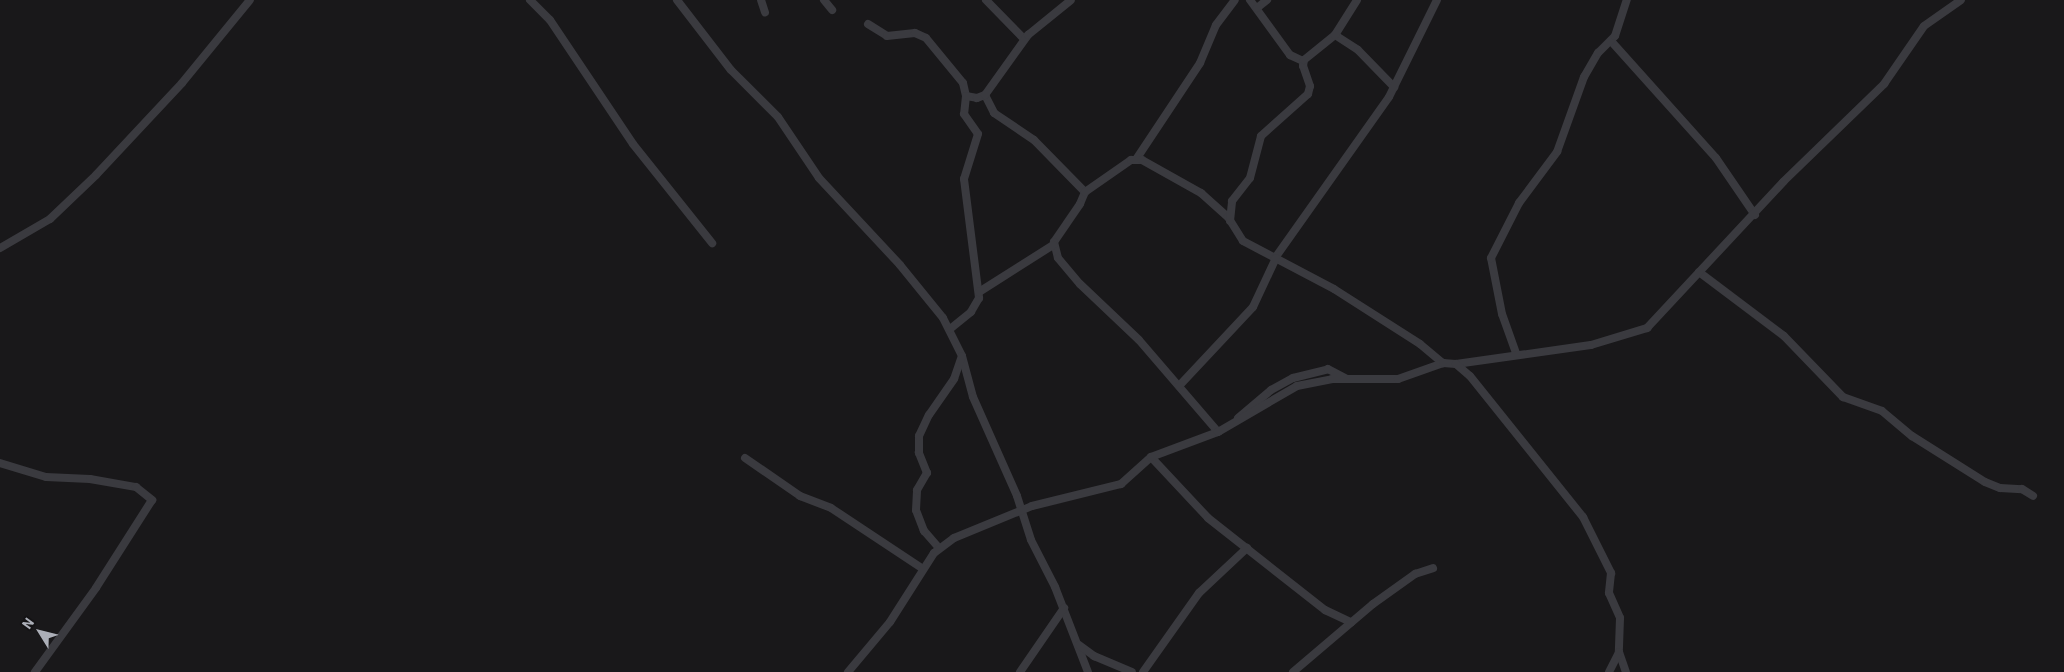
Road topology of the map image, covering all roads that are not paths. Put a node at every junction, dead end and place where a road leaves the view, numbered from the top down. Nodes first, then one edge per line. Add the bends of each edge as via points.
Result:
1 (250, 0) edge
2 (530, 0) edge
3 (677, 0) edge
4 (762, 0) edge
5 (824, 0) edge
6 (986, 0) edge
7 (1234, 0) edge
8 (1250, 0) edge
9 (1267, 0) edge
10 (1358, 0) edge
11 (1437, 0) edge
12 (1627, 0) edge
13 (1961, 0) edge
14 (1067, 2) edge
15 (1257, 8) junction
16 (832, 10) dead end
17 (765, 12) dead end
18 (868, 24) dead end
19 (1335, 35) junction
20 (1024, 39) junction
21 (1610, 41) junction
22 (1303, 62) junction
23 (1394, 87) junction
24 (985, 95) junction
25 (966, 96) junction
26 (1137, 158) junction
27 (1085, 192) junction
28 (1755, 215) junction
29 (1230, 221) junction
30 (712, 243) dead end
31 (1053, 245) junction
32 (0, 248) edge
33 (1276, 258) junction
34 (1699, 272) junction
35 (979, 292) junction
36 (950, 329) junction
37 (1516, 354) junction
38 (962, 356) junction
39 (1443, 363) junction
40 (1456, 364) junction
41 (1179, 386) junction
42 (1218, 432) junction
43 (1151, 457) junction
44 (745, 458) dead end
45 (0, 463) edge
46 (2032, 496) dead end
47 (1022, 510) junction
48 (938, 548) junction
49 (1247, 548) junction
50 (1434, 568) dead end
51 (923, 569) junction
52 (1064, 608) junction
53 (1351, 622) junction
54 (1079, 644) junction
55 (1619, 652) junction
56 (35, 672) edge
57 (848, 672) edge
58 (1020, 672) edge
59 (1088, 672) edge
60 (1132, 672) edge
61 (1142, 672) edge
62 (1293, 672) edge
63 (1609, 672) edge
64 (1626, 672) edge

1 - 32 street via 188,77 96,175 50,218
2 - 30 street via 550,20 633,144
3 - 36 street via 731,70 778,117 819,178 900,265
4 - 17 street
5 - 16 street
6 - 20 street
7 - 26 street via 1216,25 1200,63
8 - 15 street
9 - 15 street
10 - 19 street
11 - 23 street
12 - 21 street via 1619,28
13 - 28 street via 1924,26 1884,84 1783,182
14 - 20 street
15 - 22 street via 1290,55
18 - 25 street via 887,36 922,34 963,83
19 - 22 street
19 - 23 street via 1358,50
20 - 24 street
21 - 28 street via 1716,158
21 - 37 street via 1598,53 1584,77 1557,152 1519,203 1491,258 1502,314
22 - 29 street via 1310,82 1308,94 1261,136 1250,178 1232,201
23 - 33 street
24 - 25 street via 977,98
24 - 27 street via 994,113 1043,149
25 - 35 street via 964,114 978,134 964,178
26 - 27 street
26 - 29 street via 1191,186
27 - 31 street
28 - 34 street
29 - 33 street via 1239,238
31 - 35 street
31 - 41 street via 1058,258 1080,284 1139,340
33 - 39 street via 1342,294 1420,344
33 - 41 street via 1253,307
34 - 37 street via 1666,310 1641,331 1565,350
34 - 46 street via 1745,303 1784,336 1843,397 1882,411 1912,436 1985,482 2000,488 2026,491
35 - 36 street via 971,312
36 - 38 street
37 - 40 street
38 - 47 street via 973,397
38 - 48 street via 954,379 919,436 918,453 927,473 916,490 916,510 924,531
39 - 40 street
39 - 42 street via 1398,379 1348,379 1297,386
40 - 55 street via 1490,400 1583,517 1611,572 1609,592 1620,618
41 - 42 street
42 - 43 street
43 - 47 street via 1117,485
43 - 49 street via 1194,505
44 - 51 street via 800,496 831,508
45 - 56 street via 46,477 90,479 136,487 152,500 101,581
47 - 48 street via 954,538
47 - 52 street via 1031,540
48 - 51 street
49 - 53 street via 1325,610
49 - 61 street via 1199,593
50 - 53 street via 1415,574
51 - 57 street via 890,622
52 - 54 street
52 - 58 street
53 - 62 street
54 - 59 street
54 - 60 street via 1094,656
55 - 63 street
55 - 64 street

